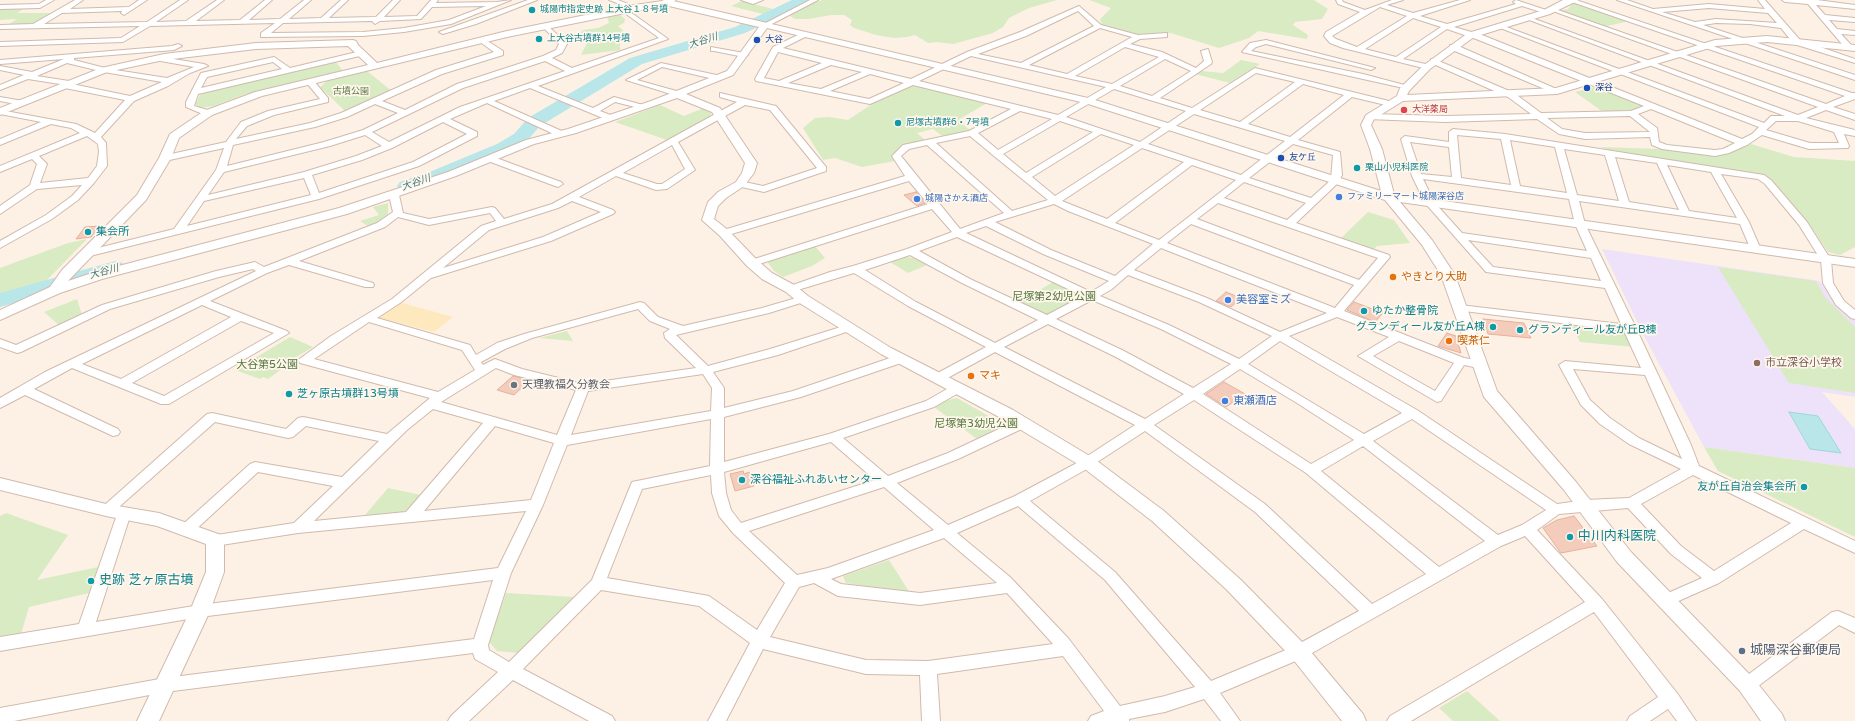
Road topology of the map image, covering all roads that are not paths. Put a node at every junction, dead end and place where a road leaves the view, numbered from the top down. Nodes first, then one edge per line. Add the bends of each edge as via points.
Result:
1 (5, 0) edge
2 (51, 0) edge
3 (80, 0) edge
4 (144, 0) edge
5 (185, 0) edge
6 (221, 0) edge
7 (269, 0) edge
8 (308, 0) edge
9 (345, 0) edge
10 (397, 0) edge
11 (508, 0) edge
12 (534, 0) edge
13 (612, 0) edge
14 (744, 0) edge
15 (760, 0) edge
16 (815, 0) edge
17 (1339, 0) edge
18 (1400, 0) edge
19 (1467, 0) edge
20 (1511, 0) edge
21 (1572, 0) edge
22 (1575, 0) edge
23 (1620, 0) edge
24 (1761, 0) edge
25 (1785, 0) edge
26 (669, 1) edge
27 (1813, 1) edge
28 (0, 2) edge
29 (433, 3) edge
30 (498, 4) junction
31 (1523, 4) junction
32 (1380, 5) junction
33 (0, 7) edge
34 (1855, 7) edge
35 (635, 8) junction
36 (130, 9) junction
37 (624, 10) junction
38 (61, 11) junction
39 (1550, 11) junction
40 (1650, 11) junction
41 (1770, 11) junction
42 (1365, 12) junction
43 (1411, 16) junction
44 (1822, 17) junction
45 (1527, 18) junction
46 (377, 20) junction
47 (1855, 20) edge
48 (322, 21) junction
49 (280, 22) junction
50 (188, 23) junction
51 (240, 23) junction
52 (149, 24) junction
53 (105, 25) junction
54 (758, 25) junction
55 (1694, 25) junction
56 (546, 26) junction
57 (1099, 26) junction
58 (1499, 26) junction
59 (1782, 26) junction
60 (0, 27) edge
61 (34, 27) junction
62 (1446, 27) junction
63 (1835, 32) junction
64 (437, 33) dead end
65 (1855, 33) edge
66 (363, 34) junction
67 (802, 35) junction
68 (1164, 35) dead end
69 (1471, 35) junction
70 (1138, 37) junction
71 (483, 40) junction
72 (1740, 40) junction
73 (1797, 42) junction
74 (356, 43) junction
75 (0, 44) edge
76 (1125, 45) junction
77 (178, 46) dead end
78 (1706, 46) junction
79 (1453, 47) junction
80 (1852, 48) edge
81 (714, 49) dead end
82 (776, 49) junction
83 (1359, 49) junction
84 (1205, 51) dead end
85 (118, 52) junction
86 (361, 53) junction
87 (84, 54) junction
88 (970, 54) junction
89 (1678, 54) junction
90 (744, 55) junction
91 (1164, 57) junction
92 (158, 58) junction
93 (546, 58) junction
94 (1273, 58) junction
95 (1398, 59) junction
96 (67, 61) junction
97 (1855, 61) edge
98 (0, 62) edge
99 (830, 62) junction
100 (131, 63) junction
101 (1650, 63) junction
102 (1431, 64) junction
103 (1024, 65) junction
104 (375, 66) junction
105 (940, 67) junction
106 (0, 68) edge
107 (105, 70) junction
108 (288, 70) junction
109 (1255, 70) junction
110 (1197, 71) junction
111 (571, 72) junction
112 (869, 72) junction
113 (1621, 72) junction
114 (1070, 75) junction
115 (31, 76) junction
116 (1363, 76) junction
117 (718, 78) junction
118 (1855, 78) edge
119 (168, 81) junction
120 (1302, 81) junction
121 (310, 82) junction
122 (910, 82) junction
123 (1592, 82) junction
124 (780, 83) junction
125 (66, 84) junction
126 (530, 85) junction
127 (1115, 87) junction
128 (1408, 87) junction
129 (0, 88) edge
130 (196, 92) junction
131 (822, 92) junction
132 (1557, 92) junction
133 (1352, 93) junction
134 (677, 94) junction
135 (723, 95) dead end
136 (1511, 95) junction
137 (1854, 96) edge
138 (1154, 98) junction
139 (1401, 98) junction
140 (0, 99) edge
141 (132, 99) junction
142 (486, 100) junction
143 (1088, 101) junction
144 (377, 102) junction
145 (744, 102) junction
146 (20, 103) junction
147 (1390, 104) junction
148 (1651, 106) junction
149 (1825, 106) junction
150 (640, 107) junction
151 (1019, 108) junction
152 (594, 111) junction
153 (1194, 111) junction
154 (0, 112) edge
155 (208, 113) junction
156 (405, 113) junction
157 (1632, 113) junction
158 (719, 115) junction
159 (1370, 117) junction
160 (1540, 117) junction
161 (1855, 117) edge
162 (610, 118) junction
163 (1060, 118) junction
164 (1798, 118) junction
165 (443, 119) junction
166 (51, 122) junction
167 (1242, 125) junction
168 (1168, 127) junction
169 (1762, 129) junction
170 (1838, 130) junction
171 (1100, 131) junction
172 (366, 132) junction
173 (972, 133) junction
174 (1855, 133) edge
175 (561, 134) junction
176 (1653, 134) junction
177 (92, 135) junction
178 (1505, 138) junction
179 (673, 140) junction
180 (1292, 140) junction
181 (0, 142) edge
182 (928, 142) junction
183 (1744, 142) junction
184 (229, 144) junction
185 (1142, 145) junction
186 (1454, 145) junction
187 (389, 146) junction
188 (1559, 146) junction
189 (1609, 153) junction
190 (997, 154) junction
191 (34, 156) junction
192 (165, 158) junction
193 (491, 159) junction
194 (1268, 159) junction
195 (1190, 161) junction
196 (1661, 162) junction
197 (0, 169) edge
198 (221, 170) junction
199 (1715, 171) junction
200 (615, 173) junction
201 (307, 174) junction
202 (1417, 176) junction
203 (911, 177) junction
204 (1026, 177) junction
205 (1243, 179) junction
206 (1457, 180) junction
207 (91, 181) junction
208 (1335, 181) junction
209 (558, 184) dead end
210 (740, 184) junction
211 (34, 186) junction
212 (1516, 188) junction
213 (394, 195) junction
214 (316, 197) junction
215 (571, 197) junction
216 (1390, 197) junction
217 (1573, 198) junction
218 (202, 199) junction
219 (1217, 199) junction
220 (1055, 201) junction
221 (1312, 202) junction
222 (1430, 203) junction
223 (934, 205) junction
224 (1625, 205) junction
225 (0, 211) edge
226 (396, 214) junction
227 (1010, 214) junction
228 (1686, 214) junction
229 (1190, 220) junction
230 (501, 222) junction
231 (986, 222) junction
232 (1744, 222) junction
233 (1108, 223) junction
234 (1289, 224) junction
235 (1580, 224) junction
236 (178, 231) junction
237 (724, 233) junction
238 (958, 233) junction
239 (1458, 235) junction
240 (1159, 244) junction
241 (0, 245) edge
242 (1756, 250) junction
243 (912, 251) junction
244 (86, 254) junction
245 (1594, 255) junction
246 (1826, 260) junction
247 (288, 261) junction
248 (752, 263) junction
249 (1855, 263) edge
250 (263, 270) junction
251 (856, 270) junction
252 (1127, 271) junction
253 (425, 276) junction
254 (1116, 280) junction
255 (60, 283) junction
256 (1361, 284) junction
257 (369, 285) dead end
258 (1609, 285) junction
259 (797, 294) junction
260 (1092, 296) junction
261 (201, 301) junction
262 (1460, 308) junction
263 (1336, 313) junction
264 (0, 316) edge
265 (241, 316) junction
266 (1855, 316) edge
267 (368, 319) junction
268 (1046, 320) junction
269 (848, 328) junction
270 (1630, 328) junction
271 (682, 330) junction
272 (1280, 336) junction
273 (1398, 337) junction
274 (0, 343) edge
275 (996, 347) junction
276 (900, 359) junction
277 (1470, 363) junction
278 (72, 364) junction
279 (1240, 364) junction
280 (478, 366) junction
281 (706, 370) junction
282 (1650, 372) junction
283 (938, 378) junction
284 (121, 384) junction
285 (583, 388) junction
286 (958, 388) junction
287 (23, 389) junction
288 (1194, 394) junction
289 (436, 400) junction
290 (0, 404) edge
291 (1412, 413) junction
292 (718, 414) junction
293 (492, 421) junction
294 (1023, 423) junction
295 (1145, 425) junction
296 (113, 432) dead end
297 (833, 437) junction
298 (389, 439) junction
299 (1364, 440) junction
300 (562, 441) junction
301 (1087, 462) junction
302 (717, 469) junction
303 (1693, 469) junction
304 (1311, 470) junction
305 (345, 482) junction
306 (888, 482) junction
307 (2, 486) edge
308 (1020, 500) junction
309 (1631, 503) junction
310 (536, 505) junction
311 (1586, 505) junction
312 (106, 510) junction
313 (1554, 510) junction
314 (124, 513) junction
315 (410, 517) junction
316 (1803, 522) junction
317 (298, 528) junction
318 (738, 529) junction
319 (1527, 529) junction
320 (186, 530) junction
321 (947, 531) junction
322 (215, 540) junction
323 (1496, 542) junction
324 (1855, 547) edge
325 (503, 573) junction
326 (1437, 574) junction
327 (816, 577) junction
328 (1714, 579) junction
329 (794, 582) junction
330 (598, 583) junction
331 (1010, 587) junction
332 (1665, 601) junction
333 (1596, 603) junction
334 (200, 611) junction
335 (1370, 612) junction
336 (1855, 626) edge
337 (85, 630) junction
338 (759, 641) junction
339 (0, 644) edge
340 (480, 645) junction
341 (1066, 649) junction
342 (1299, 652) junction
343 (928, 668) junction
344 (511, 671) junction
345 (165, 685) junction
346 (1747, 685) junction
347 (1208, 690) junction
348 (1671, 698) junction
349 (0, 716) edge
350 (1119, 717) edge
351 (148, 721) edge
352 (457, 721) edge
353 (604, 721) edge
354 (717, 721) edge
355 (930, 721) edge
356 (1097, 721) edge
357 (1231, 721) edge
358 (1355, 721) edge
359 (1396, 721) edge
360 (1636, 721) edge
361 (1688, 721) edge
362 (1774, 721) edge

1 - 28 street
2 - 33 street via 40,6
3 - 38 street
4 - 36 street
5 - 52 street
6 - 50 street
7 - 51 street
8 - 49 street
9 - 48 street
10 - 46 street
11 - 30 street
12 - 64 street via 474,23
13 - 35 street
14 - 15 street
16 - 54 street
17 - 42 street via 1340,3
18 - 32 street
19 - 43 street
20 - 31 street
21 - 22 street
21 - 39 street
21 - 78 street
23 - 40 street
24 - 41 street
25 - 27 street
26 - 35 street
26 - 54 street
27 - 34 street
27 - 44 street
29 - 30 street
29 - 46 street via 419,18
30 - 66 street via 451,22
31 - 39 street
31 - 62 street
32 - 42 street
32 - 43 street
35 - 37 street
36 - 38 street
36 - 53 street
37 - 56 street
37 - 111 street via 664,39
38 - 61 street
39 - 45 street
39 - 89 street
40 - 41 street via 1709,6
40 - 55 street
41 - 59 street
42 - 83 street via 1328,36 1337,43
43 - 62 street
43 - 83 street
44 - 47 street
44 - 63 street
45 - 58 street
45 - 101 street
46 - 48 street
46 - 66 street
48 - 49 street
49 - 51 street
49 - 66 street via 264,35
50 - 51 street
50 - 52 street
52 - 53 street
52 - 75 street via 124,40
53 - 61 street
54 - 67 street
54 - 90 street
55 - 59 street via 1750,22
55 - 72 street
56 - 71 street
56 - 93 street via 563,44 559,51
57 - 70 street
57 - 88 street via 1079,8 1023,34
57 - 103 street
58 - 69 street
58 - 113 street
59 - 73 street
60 - 61 street
62 - 69 street
62 - 95 street
63 - 65 street
63 - 80 street
66 - 74 street
67 - 82 street
67 - 105 street
68 - 70 street
69 - 79 street
69 - 123 street
70 - 76 street
71 - 104 street
71 - 144 street via 500,53 439,72
72 - 73 street
72 - 78 street
72 - 118 street
73 - 80 street
73 - 97 street
74 - 86 street
74 - 92 street via 256,46
76 - 91 street
76 - 114 street
77 - 85 street
78 - 89 street
78 - 137 street
79 - 102 street
79 - 132 street
81 - 90 street
82 - 99 street
82 - 124 street via 759,79
83 - 95 street
84 - 110 street via 1208,62
85 - 87 street
85 - 100 street via 128,57
86 - 104 street
86 - 108 street
87 - 96 street
87 - 98 street
88 - 103 street
88 - 105 street
89 - 101 street
89 - 149 street
90 - 117 street via 730,73
91 - 110 street
91 - 127 street
92 - 100 street
92 - 119 street via 204,66
93 - 111 street
93 - 156 street via 460,86
94 - 109 street
94 - 116 street
94 - 116 street via 1246,52 1253,45 1266,42 1371,68
95 - 102 street
96 - 107 street
96 - 115 street
99 - 112 street
99 - 124 street
100 - 107 street
101 - 113 street
101 - 164 street
102 - 128 street
102 - 136 street
103 - 114 street
104 - 121 street
105 - 122 street
105 - 143 street
106 - 115 street
107 - 119 street
107 - 125 street
108 - 130 street
108 - 130 street via 274,59 204,75
109 - 120 street
109 - 153 street
110 - 138 street
111 - 126 street
112 - 122 street
112 - 131 street
113 - 123 street
113 - 169 street
114 - 127 street
115 - 125 street
115 - 129 street
116 - 128 street
117 - 134 street
117 - 134 street via 661,65 630,80
119 - 141 street
120 - 133 street
120 - 167 street
121 - 155 street via 259,94
121 - 184 street via 324,100 271,113 244,124
122 - 131 street via 870,102
122 - 151 street
123 - 132 street
123 - 148 street
124 - 131 street
125 - 141 street
125 - 146 street
126 - 142 street
126 - 152 street
127 - 138 street
127 - 143 street
128 - 139 street
130 - 155 street via 190,107
132 - 136 street
133 - 147 street
133 - 180 street
134 - 150 street
134 - 158 street via 716,110
135 - 145 street
136 - 139 street
136 - 160 street
137 - 149 street
138 - 153 street
139 - 147 street
140 - 146 street
141 - 177 street
142 - 165 street
142 - 175 street
143 - 163 street
143 - 168 street
144 - 156 street
144 - 184 street via 312,125
145 - 158 street
145 - 210 street via 774,108 823,169 764,189
146 - 154 street
147 - 159 street
148 - 157 street
148 - 183 street
149 - 161 street
149 - 164 street
150 - 152 street via 614,100
150 - 162 street
151 - 163 street
151 - 173 street
152 - 162 street
153 - 167 street
153 - 168 street
154 - 166 street
155 - 192 street via 174,136
156 - 172 street
157 - 160 street
157 - 176 street via 1654,130
158 - 179 street
158 - 210 street via 751,162 748,173
159 - 160 street
159 - 216 street via 1366,125
160 - 176 street via 1559,131 1585,136
162 - 175 street
163 - 171 street
163 - 190 street
164 - 169 street via 1774,118
164 - 170 street
165 - 187 street
165 - 214 street via 474,134 416,164
166 - 177 street via 73,126
166 - 181 street
167 - 180 street
168 - 185 street
168 - 194 street
169 - 170 street via 1809,146 1845,146
169 - 183 street
170 - 174 street
171 - 185 street
171 - 204 street
172 - 187 street
172 - 198 street
173 - 182 street
173 - 190 street
175 - 193 street via 530,142
176 - 183 street via 1655,144 1665,148 1715,153 1726,151
177 - 191 street
177 - 207 street via 102,143 103,152 102,166
178 - 186 street via 1453,132
178 - 188 street
178 - 212 street
179 - 200 street
179 - 200 street via 690,170 664,187 656,187
180 - 194 street
180 - 208 street via 1337,154
182 - 203 street via 906,147 896,156
182 - 227 street
184 - 192 street
184 - 198 street
185 - 195 street
185 - 220 street
186 - 202 street via 1405,139
186 - 206 street
187 - 201 street
188 - 189 street
188 - 217 street
189 - 196 street
189 - 224 street
190 - 204 street
191 - 197 street
191 - 211 street via 42,164
192 - 244 street via 142,197
193 - 209 street
193 - 213 street
194 - 205 street
194 - 208 street
195 - 205 street
195 - 233 street
196 - 199 street
196 - 228 street
198 - 218 street
199 - 232 street
199 - 246 street via 1761,177 1768,182 1803,224
200 - 215 street
201 - 214 street
201 - 218 street
202 - 206 street
202 - 222 street
203 - 223 street
203 - 237 street
204 - 220 street
205 - 219 street
205 - 221 street
206 - 212 street
207 - 211 street
207 - 241 street via 75,198 49,217
208 - 216 street
208 - 221 street
210 - 237 street via 712,205 708,220
211 - 225 street
212 - 217 street
213 - 226 street via 398,213
213 - 255 street via 343,211 97,276
214 - 236 street
215 - 230 street via 555,206
215 - 253 street via 610,212 547,239
216 - 222 street
216 - 262 street via 1448,275
217 - 224 street
217 - 235 street
218 - 236 street
219 - 229 street
219 - 234 street
220 - 227 street
220 - 233 street
221 - 234 street
222 - 235 street
222 - 239 street
223 - 238 street
223 - 248 street
224 - 228 street
226 - 230 street via 429,222 492,210
226 - 247 street via 381,225
227 - 231 street
228 - 232 street
229 - 240 street
229 - 256 street
230 - 253 street via 485,228
231 - 238 street
231 - 254 street via 1047,252
232 - 242 street
233 - 240 street
234 - 256 street via 1385,257
235 - 242 street
235 - 245 street
236 - 244 street
237 - 248 street
238 - 243 street
238 - 260 street
239 - 245 street
239 - 258 street via 1490,270
240 - 252 street
240 - 263 street
242 - 246 street
243 - 251 street
243 - 268 street
244 - 255 street
245 - 258 street
246 - 249 street
246 - 266 street via 1828,283 1840,303
247 - 250 street
247 - 257 street
248 - 259 street via 767,276
250 - 261 street
250 - 274 street via 254,265 247,266 106,307 17,349
251 - 259 street via 834,274
251 - 275 street via 912,304
252 - 254 street
252 - 272 street via 1203,300
253 - 267 street via 396,301
254 - 260 street
255 - 264 street
256 - 263 street
258 - 270 street
259 - 269 street
259 - 271 street via 765,311
260 - 268 street
260 - 279 street via 1165,327
261 - 265 street
261 - 278 street
262 - 270 street
262 - 277 street
263 - 272 street
263 - 273 street
265 - 284 street
265 - 284 street via 283,333 165,402
267 - 280 street via 466,348
267 - 289 street via 304,360
268 - 275 street
268 - 288 street via 1118,353
269 - 276 street
269 - 281 street via 774,352
270 - 282 street
271 - 280 street via 654,319 640,305 501,346
271 - 281 street via 670,333 671,338
272 - 279 street
272 - 291 street
273 - 277 street
273 - 277 street via 1364,356 1437,398
275 - 283 street
275 - 295 street
276 - 283 street
276 - 292 street via 797,394
277 - 311 street via 1490,393
278 - 284 street
278 - 287 street
279 - 288 street
279 - 299 street
280 - 285 street via 495,363 518,372
280 - 289 street
281 - 285 street
281 - 292 street via 718,388
282 - 303 street
282 - 303 street via 1565,365 1585,402 1605,421 1634,441
283 - 286 street
285 - 300 street
286 - 294 street
286 - 297 street via 930,404
287 - 290 street
287 - 296 street
288 - 295 street
288 - 304 street
289 - 293 street
289 - 298 street
291 - 299 street
291 - 313 street
292 - 300 street
292 - 302 street
293 - 300 street
293 - 315 street
294 - 301 street
294 - 306 street via 953,456
295 - 301 street
295 - 335 street via 1260,508
297 - 302 street
297 - 306 street
298 - 305 street
298 - 312 street via 303,421 288,434 212,417
299 - 304 street
299 - 323 street
300 - 310 street
301 - 308 street
301 - 342 street via 1158,516 1234,585
302 - 318 street via 724,512
302 - 330 street via 637,485
303 - 309 street
303 - 316 street
304 - 326 street
305 - 317 street
305 - 320 street via 255,467
306 - 318 street
306 - 321 street
307 - 312 street
308 - 321 street
308 - 347 street via 1110,576
309 - 311 street
309 - 328 street via 1676,550
310 - 315 street
310 - 325 street
311 - 313 street
311 - 332 street via 1624,557
312 - 314 street
313 - 319 street
314 - 320 street via 159,520
314 - 337 street
315 - 317 street
316 - 324 street
316 - 328 street
317 - 322 street
318 - 329 street
319 - 323 street
319 - 333 street
320 - 322 street
321 - 327 street
321 - 331 street
322 - 334 street via 215,572
323 - 326 street
325 - 334 street
325 - 340 street
326 - 335 street
327 - 329 street
327 - 331 street via 838,590 920,599
328 - 332 street
329 - 338 street
330 - 338 street via 703,600
330 - 344 street
331 - 341 street
332 - 346 street
333 - 348 street
333 - 359 street
334 - 337 street
334 - 345 street
335 - 342 street
336 - 346 street via 1838,617
337 - 339 street
338 - 343 street via 866,667
338 - 354 street
340 - 344 street via 481,654
340 - 345 street
341 - 343 street
341 - 350 street
342 - 347 street
342 - 358 street
343 - 355 street
344 - 352 street
344 - 353 street
345 - 349 street
345 - 351 street
346 - 362 street
347 - 350 street
347 - 357 street
348 - 360 street
348 - 361 street
350 - 356 street

